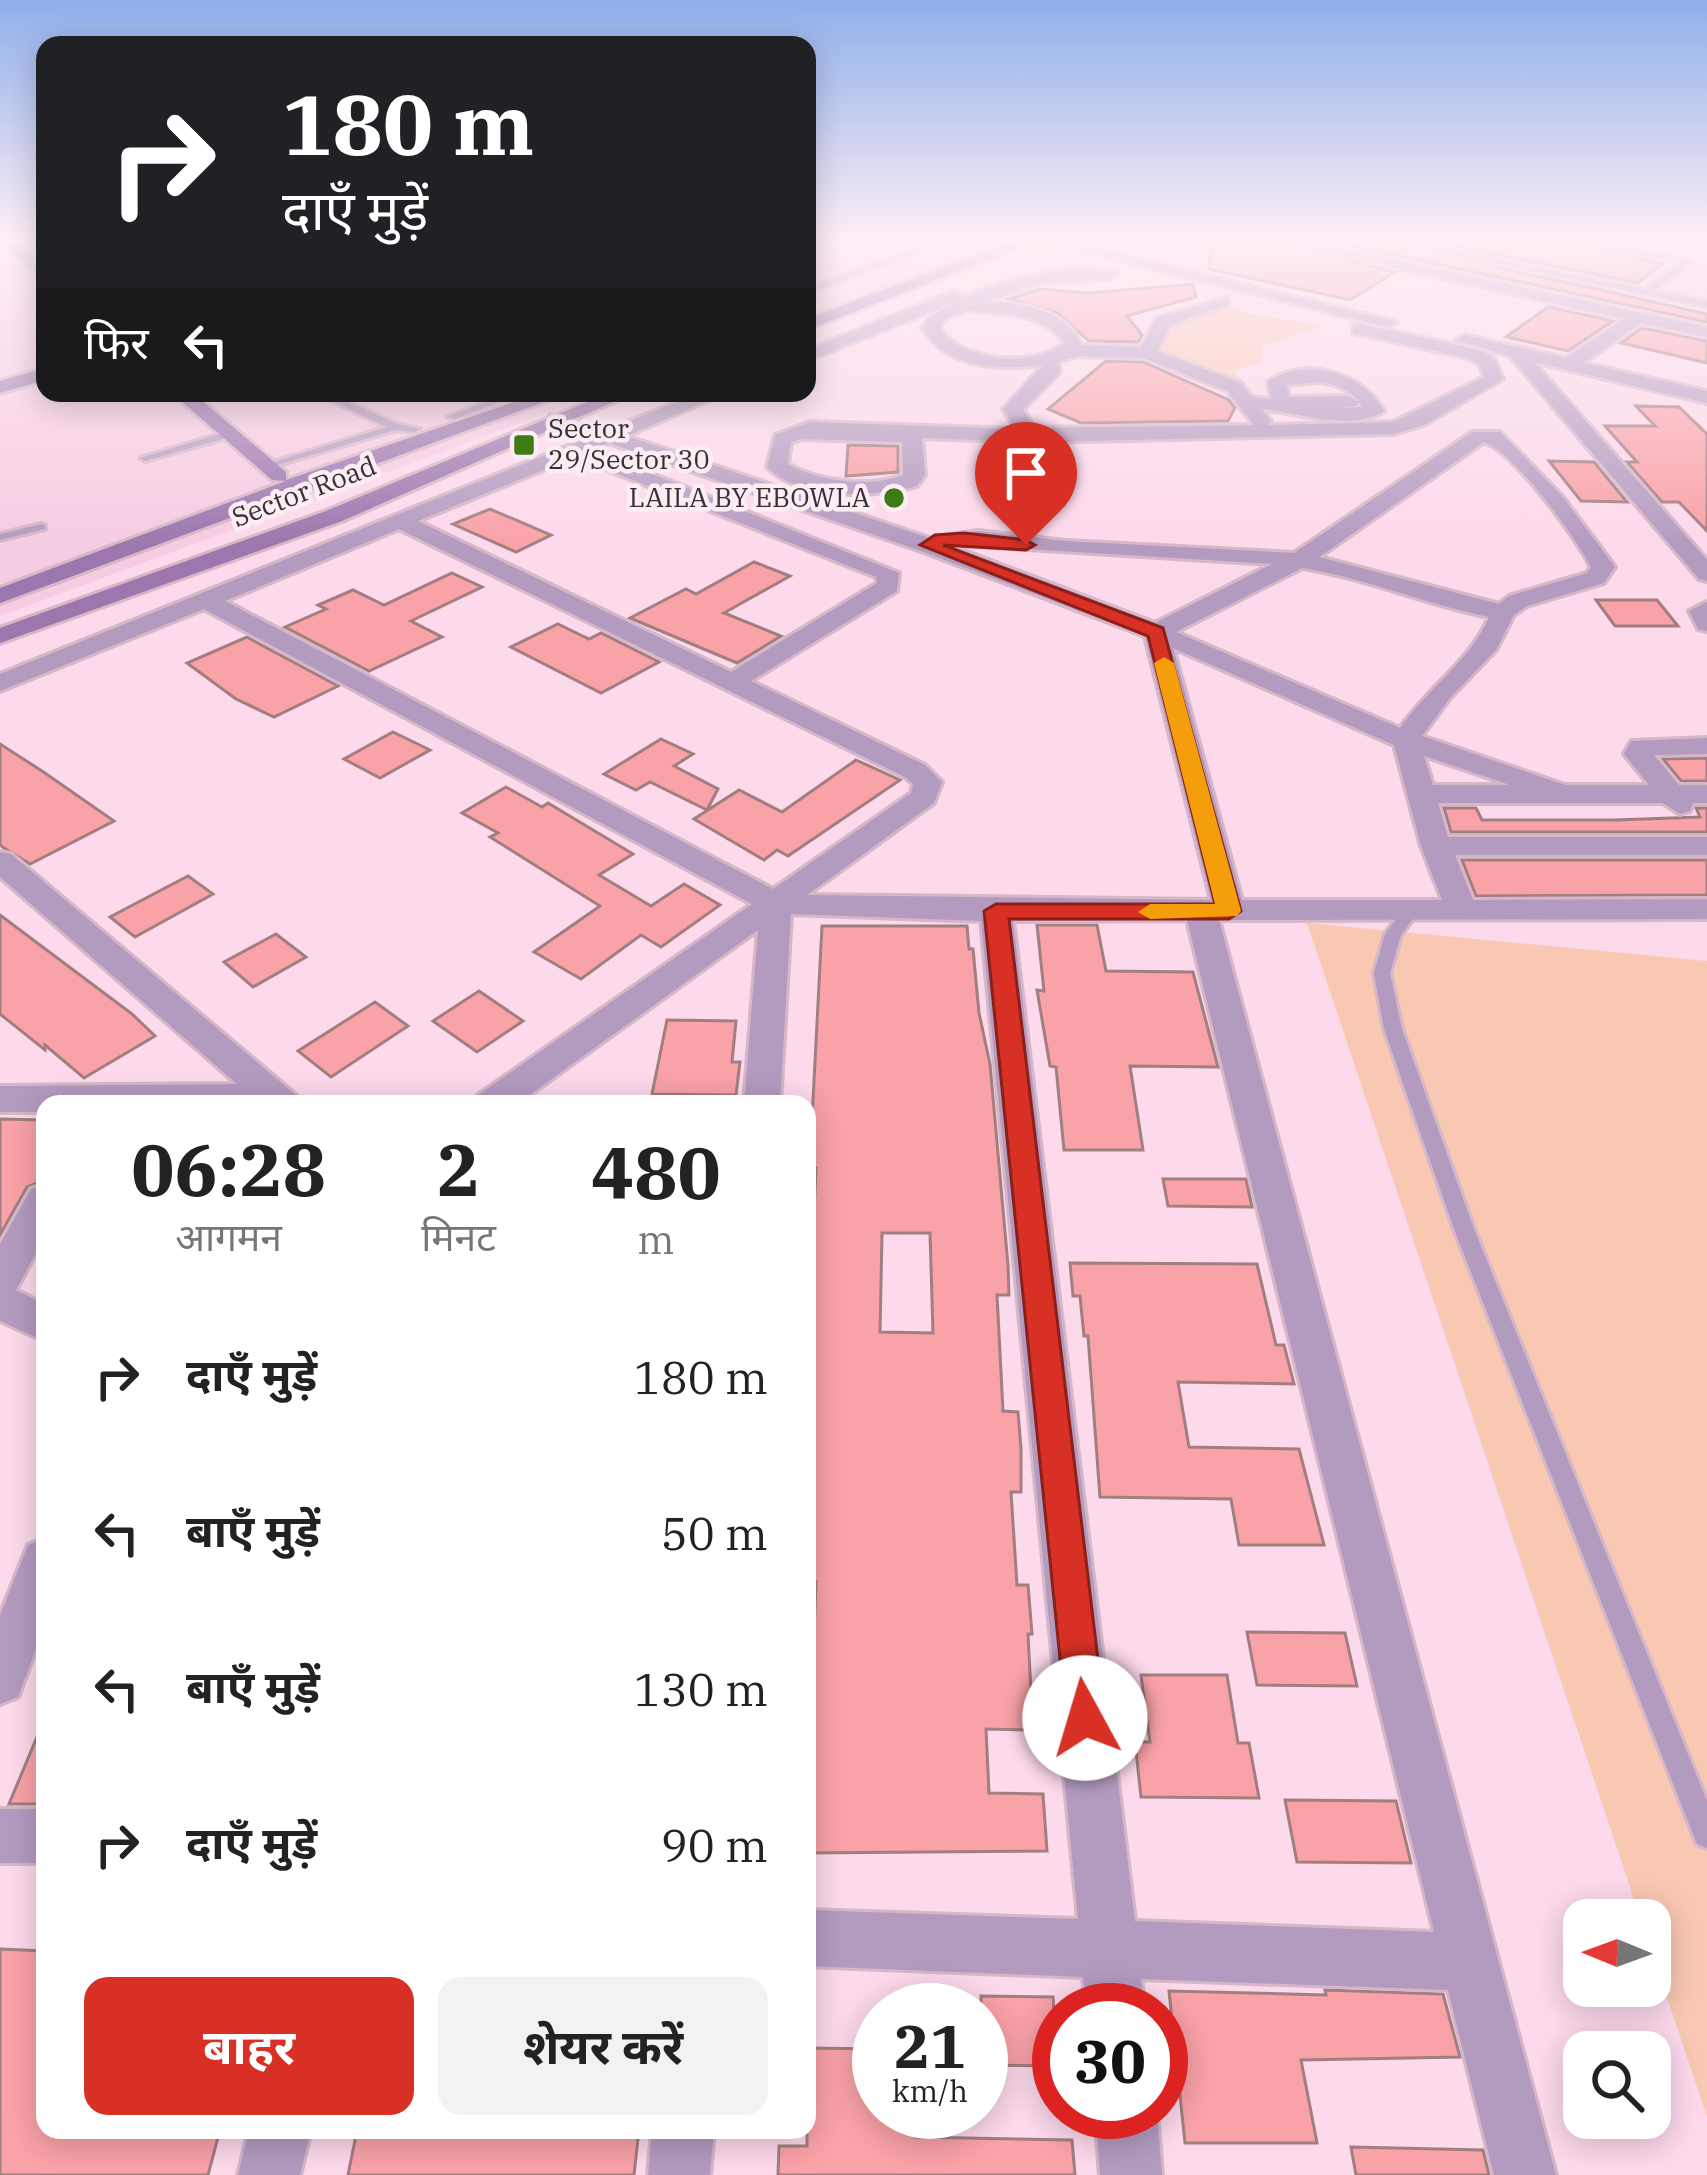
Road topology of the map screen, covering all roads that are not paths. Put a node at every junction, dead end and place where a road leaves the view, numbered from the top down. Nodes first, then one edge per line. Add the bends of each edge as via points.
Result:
1 (941, 342) edge
2 (1073, 342) edge
3 (1152, 342) edge
4 (1421, 342) edge
5 (1471, 342) edge
6 (1601, 342) edge
7 (1069, 351) junction
8 (1516, 352) junction
9 (1147, 353) junction
10 (1048, 359) junction
11 (1569, 364) junction
12 (36, 373) edge
13 (0, 383) edge
14 (1676, 390) junction
15 (1707, 397) edge
16 (1399, 401) dead end
17 (192, 402) edge
18 (338, 402) edge
19 (510, 402) edge
20 (512, 402) edge
21 (601, 402) edge
22 (694, 402) edge
23 (1349, 402) dead end
24 (1248, 403) junction
25 (557, 418) junction
26 (1707, 418) edge
27 (1417, 421) junction
28 (810, 428) dead end
29 (1268, 432) junction
30 (229, 434) junction
31 (402, 435) junction
32 (614, 435) junction
33 (1041, 436) junction
34 (575, 450) junction
35 (145, 458) dead end
36 (437, 471) junction
37 (789, 475) junction
38 (278, 477) junction
39 (764, 488) junction
40 (334, 516) junction
41 (400, 520) junction
42 (41, 527) dead end
43 (0, 537) edge
44 (928, 545) junction
45 (1297, 561) junction
46 (1706, 572) edge
47 (0, 596) edge
48 (209, 602) junction
49 (1707, 609) edge
50 (1503, 612) junction
51 (1707, 624) edge
52 (1156, 632) junction
53 (0, 636) edge
54 (732, 682) junction
55 (0, 683) edge
56 (1406, 740) junction
57 (1707, 746) edge
58 (1420, 794) junction
59 (1562, 794) junction
60 (1672, 794) junction
61 (1707, 794) edge
62 (1707, 844) edge
63 (1436, 846) junction
64 (0, 861) edge
65 (776, 904) junction
66 (1460, 906) junction
67 (1414, 907) junction
68 (1707, 909) edge
69 (996, 911) junction
70 (1215, 911) junction
71 (522, 1092) edge
72 (272, 1095) edge
73 (763, 1095) edge
74 (0, 1099) edge
75 (36, 1100) edge
76 (36, 1216) edge
77 (0, 1281) edge
78 (0, 1302) edge
79 (36, 1320) edge
80 (36, 1585) edge
81 (0, 1679) edge
82 (1707, 1834) edge
83 (0, 1836) edge
84 (36, 1836) edge
85 (816, 1938) edge
86 (1111, 1949) junction
87 (1468, 1962) junction
88 (1114, 1983) edge
89 (278, 2139) edge
90 (682, 2139) edge
91 (1128, 2139) edge
92 (268, 2175) edge
93 (679, 2175) edge
94 (1131, 2175) edge
95 (1525, 2175) edge

1 - 10 street via 1017,361
2 - 7 street
3 - 9 street
4 - 27 street via 1474,354 1495,371 1494,380
5 - 8 street
6 - 11 street
7 - 9 street
7 - 10 street
8 - 11 street
8 - 46 street
9 - 24 street via 1213,376
10 - 33 street via 1054,368 1013,409
11 - 14 street
12 - 13 main road
14 - 15 street
14 - 26 street
16 - 27 street
17 - 30 main road
18 - 31 lane
19 - 31 main road
20 - 31 main road, Sector Road
21 - 25 main road, Sector Road
22 - 32 street
23 - 24 street
24 - 29 street
25 - 32 street
25 - 36 main road, Sector Road
27 - 29 street
28 - 33 street
29 - 33 street
30 - 35 lane
30 - 38 main road
31 - 36 main road
31 - 38 main road, Sector Road
32 - 34 street
32 - 39 street
34 - 41 street
34 - 54 street via 887,573 889,586
36 - 40 main road, Sector Road
37 - 37 street via 910,482 913,440 788,434 775,458
37 - 39 street
38 - 40 main road via 395,469 395,478
38 - 47 main road
39 - 44 street
40 - 53 main road, Sector Road
41 - 48 street
41 - 54 street
42 - 43 lane
44 - 45 street via 964,538
44 - 52 street
45 - 50 street
45 - 50 street via 1420,472 1488,435 1577,525 1603,567 1579,586
45 - 52 street
48 - 55 street
48 - 65 street
49 - 51 street
50 - 56 street via 1483,655 1442,691
52 - 56 street
52 - 70 street
54 - 65 street via 928,782 924,797
56 - 58 street
56 - 59 street
57 - 60 street via 1641,747 1638,754
58 - 59 street
58 - 63 street
59 - 60 street
60 - 61 street
60 - 62 street
62 - 63 street
63 - 66 street
64 - 72 street
65 - 69 street
65 - 71 street
65 - 73 street
66 - 67 street
66 - 68 street
67 - 70 street
67 - 82 lane via 1394,934 1382,974 1393,1029 1464,1229
69 - 70 street
69 - 86 street
70 - 87 street
74 - 75 street
76 - 77 street
78 - 79 street
80 - 81 street
83 - 84 street
85 - 86 street
86 - 87 street
86 - 88 street
87 - 95 street
89 - 92 street
90 - 93 street
91 - 94 street

